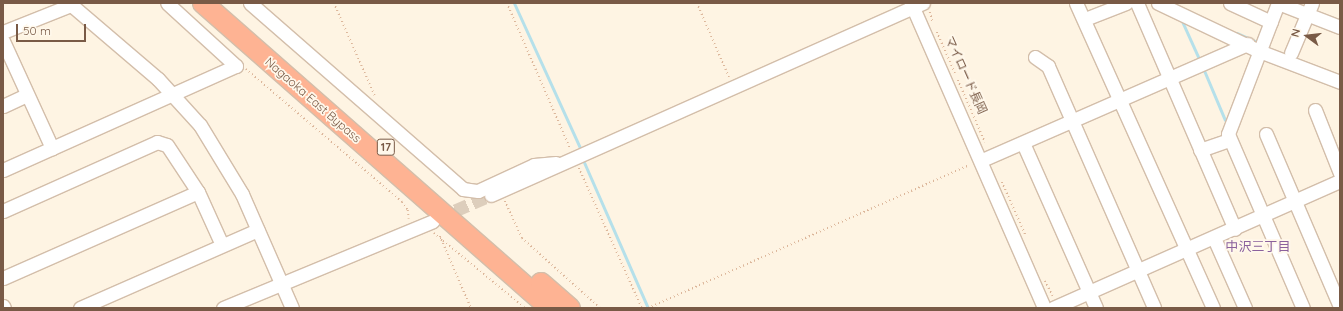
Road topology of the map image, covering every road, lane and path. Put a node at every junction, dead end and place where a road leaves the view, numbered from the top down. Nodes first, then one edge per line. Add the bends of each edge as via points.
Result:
1 (167, 3) edge
2 (203, 3) edge
3 (223, 3) edge
4 (250, 3) edge
5 (334, 3) edge
6 (508, 3) edge
7 (697, 3) edge
8 (1076, 3) edge
9 (1126, 3) edge
10 (1137, 3) edge
11 (1158, 3) edge
12 (1230, 3) edge
13 (1278, 3) edge
14 (70, 4) edge
15 (918, 6) edge
16 (1309, 9) edge
17 (1084, 19) junction
18 (1271, 22) junction
19 (1340, 27) edge
20 (3, 32) edge
21 (3, 40) edge
22 (1248, 44) junction
23 (1260, 52) junction
24 (1291, 53) dead end
25 (1035, 57) dead end
26 (236, 66) junction
27 (1170, 79) junction
28 (730, 80) dead end
29 (1339, 80) edge
30 (27, 95) junction
31 (174, 95) junction
32 (1121, 100) junction
33 (377, 102) dead end
34 (3, 106) edge
35 (1315, 110) dead end
36 (1073, 122) junction
37 (1266, 134) dead end
38 (1229, 140) junction
39 (1023, 143) junction
40 (52, 148) junction
41 (1200, 150) junction
42 (984, 154) junction
43 (574, 158) junction
44 (559, 166) junction
45 (3, 170) edge
46 (1340, 173) edge
47 (1000, 178) dead end
48 (405, 181) junction
49 (1340, 181) edge
50 (198, 192) junction
51 (491, 195) tunnel mouth
52 (506, 195) dead end
53 (1295, 202) junction
54 (3, 211) edge
55 (1262, 217) junction
56 (433, 220) tunnel mouth
57 (406, 224) dead end
58 (1235, 229) junction
59 (258, 230) junction
60 (426, 233) dead end
61 (440, 235) junction
62 (1214, 238) junction
63 (1028, 243) dead end
64 (222, 245) junction
65 (1188, 250) junction
66 (1138, 271) junction
67 (1042, 275) dead end
68 (3, 278) edge
69 (281, 282) junction
70 (1090, 293) junction
71 (550, 299) edge
72 (1054, 304) edge
73 (1340, 307) edge
74 (80, 308) edge
75 (223, 308) edge
76 (292, 308) edge
77 (471, 308) edge
78 (525, 308) edge
79 (538, 308) edge
80 (571, 308) edge
81 (600, 308) edge
82 (642, 308) edge
83 (648, 308) edge
84 (1044, 308) edge
85 (1096, 308) edge
86 (1154, 308) edge
87 (1213, 308) edge
88 (1245, 308) edge
89 (1303, 308) edge

1 - 26 street
2 - 48 highway, Nagaoka East Bypass / 17
3 - 71 highway, Nagaoka East Bypass / 17
4 - 44 street via 463,189 478,191 534,166 554,162
5 - 33 path
6 - 43 path
7 - 28 path
8 - 17 street
9 - 17 street
10 - 27 street
11 - 22 street
12 - 18 street
13 - 16 street
13 - 18 street
14 - 20 street
14 - 31 street
15 - 42 street
15 - 42 path, マイロード長岡
15 - 43 street
16 - 19 street
16 - 24 street
17 - 32 street
18 - 23 street
21 - 30 street
22 - 23 street
22 - 27 street
23 - 29 street
23 - 38 street via 1229,127
25 - 36 street via 1048,66
26 - 31 street
26 - 57 path via 246,69 286,101 402,202 410,214
27 - 32 street
27 - 41 street
30 - 34 street
30 - 40 street
31 - 40 street
31 - 59 street via 216,146
32 - 36 street
32 - 65 street
35 - 46 street
36 - 39 street
36 - 66 street
37 - 53 street
38 - 41 street
38 - 55 street
39 - 42 street
39 - 70 street
40 - 45 street
41 - 58 street
42 - 83 path
42 - 84 street
43 - 44 street
43 - 82 path
44 - 51 street
47 - 63 path
48 - 71 highway, Nagaoka East Bypass / 17
48 - 79 highway, 17
49 - 53 street
50 - 54 street via 166,145 157,142
50 - 64 street
50 - 68 street
52 - 81 path via 504,200 522,238
53 - 55 street
53 - 73 street
55 - 58 street
55 - 89 street
56 - 69 street
58 - 62 street
59 - 64 street
59 - 69 street
60 - 61 path
61 - 77 path
61 - 78 path
62 - 65 street
62 - 88 street
64 - 74 street
65 - 66 street
65 - 87 street
66 - 70 street
66 - 86 street
67 - 72 path
69 - 75 street
69 - 76 street
70 - 72 street
70 - 85 street
71 - 80 highway, 17

